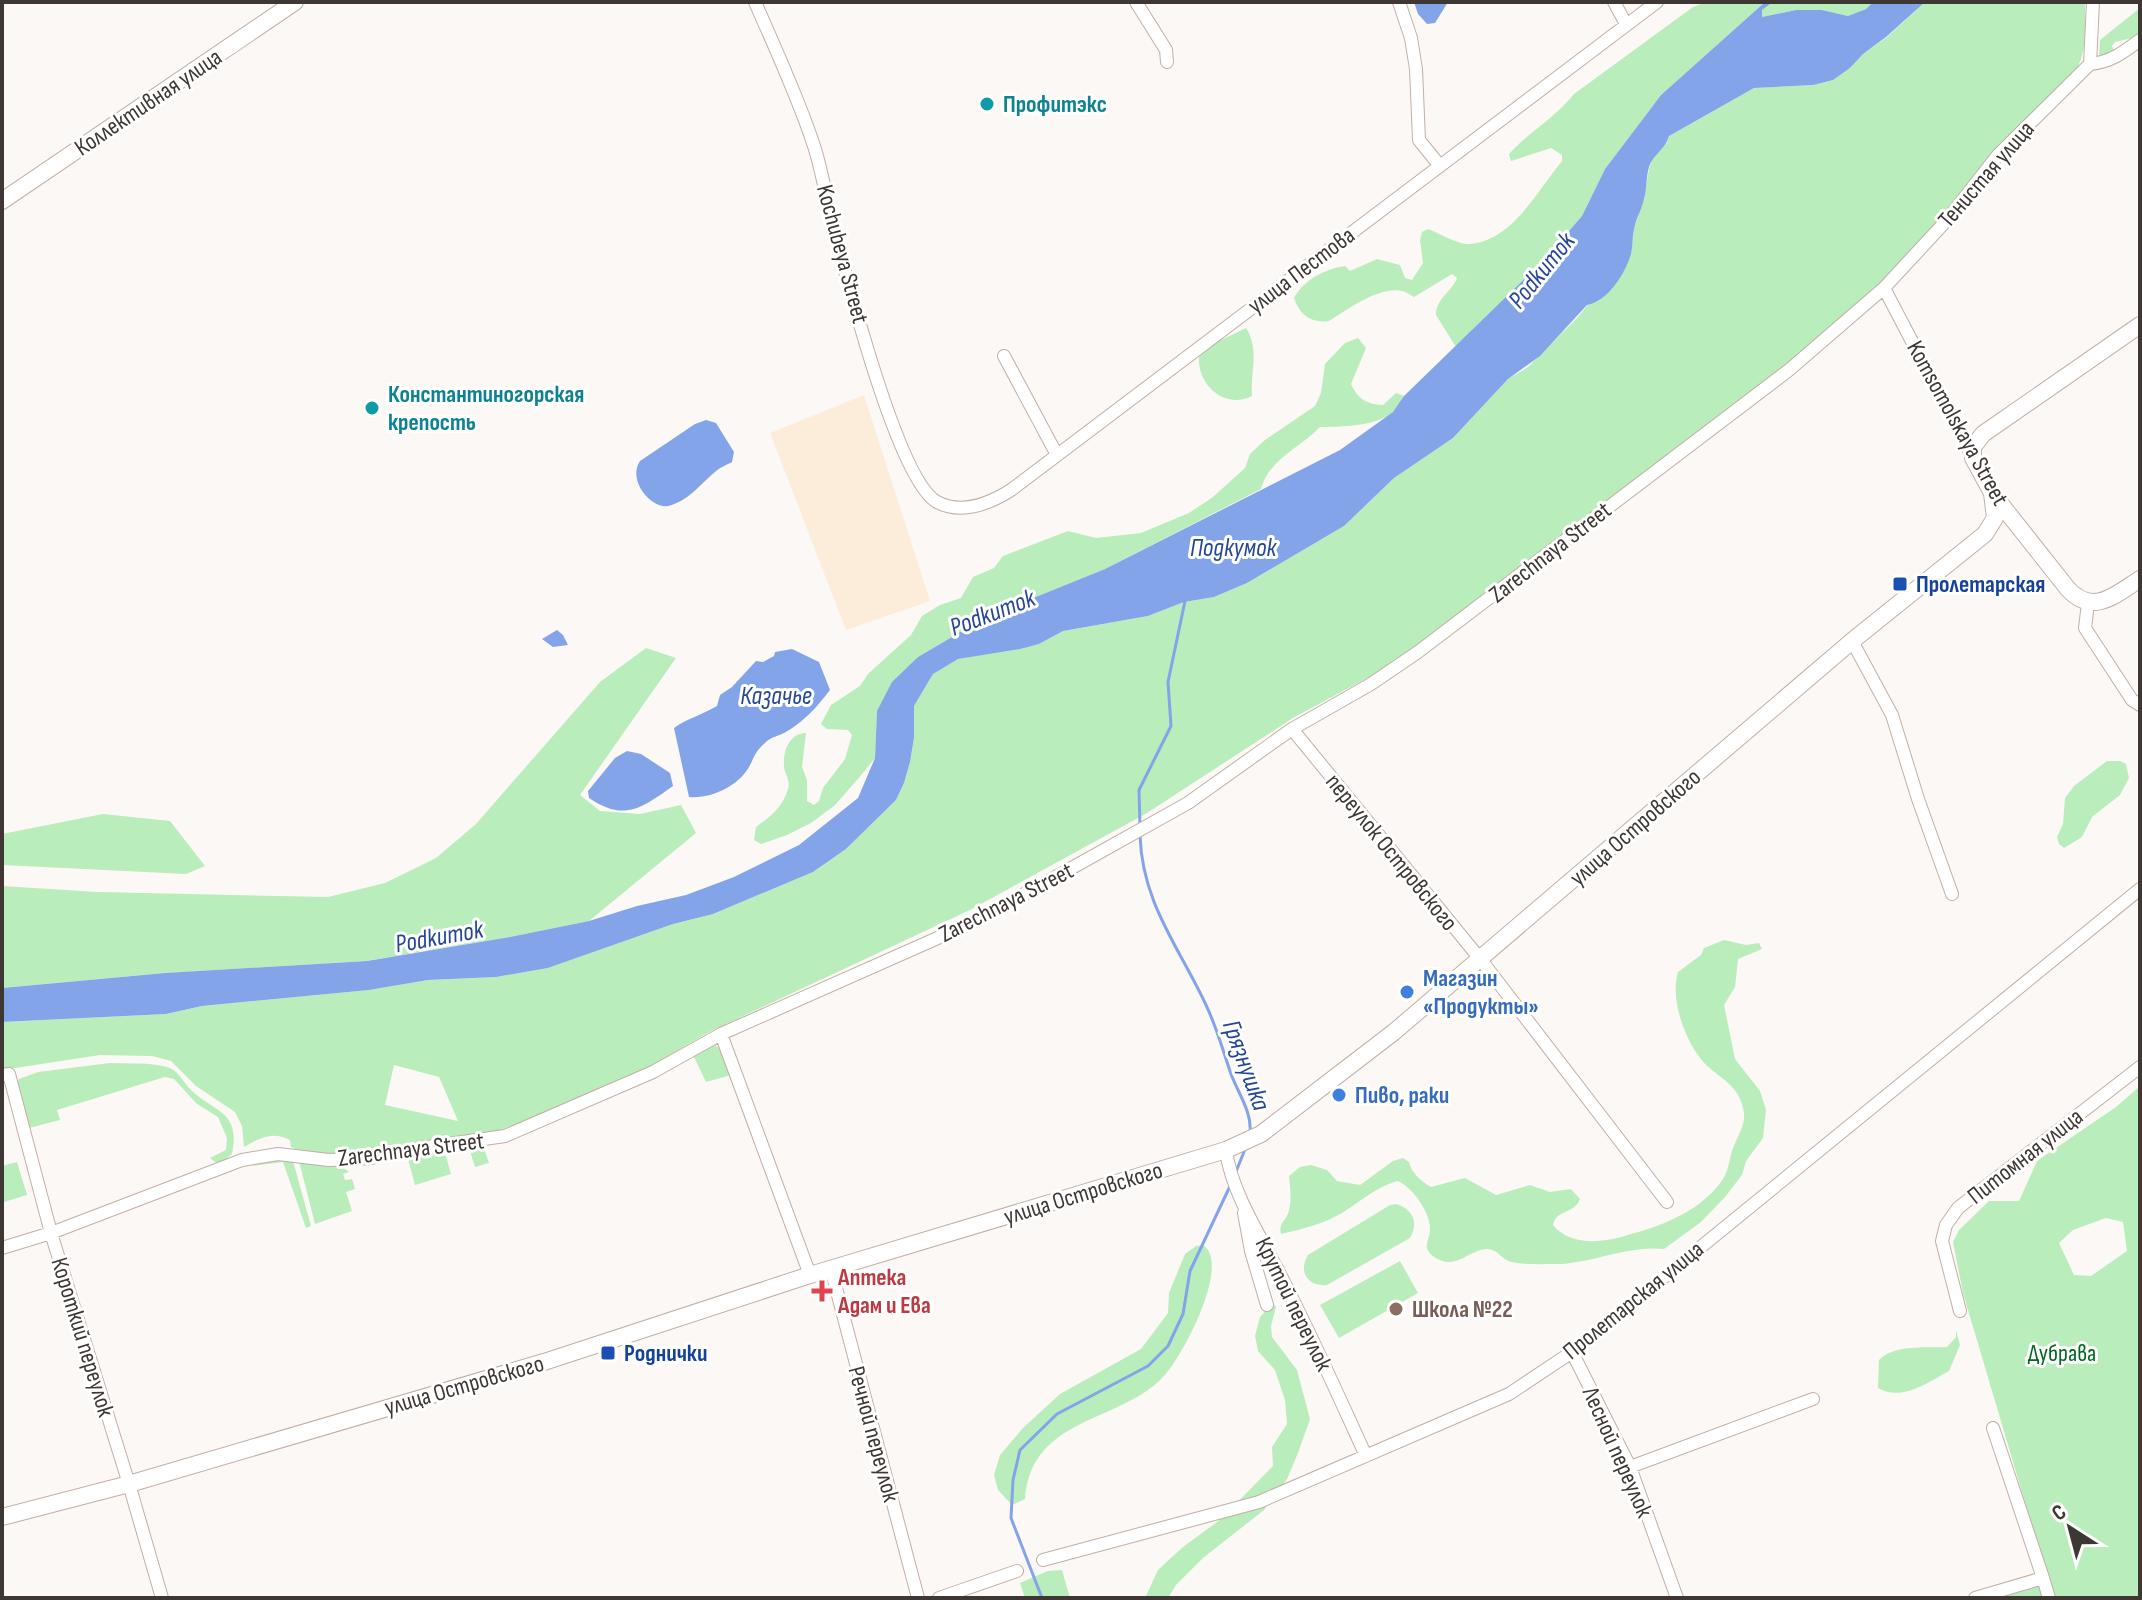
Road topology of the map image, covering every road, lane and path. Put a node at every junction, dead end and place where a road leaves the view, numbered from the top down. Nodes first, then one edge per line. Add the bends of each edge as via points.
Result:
1 (295, 2) edge
2 (755, 2) edge
3 (1136, 2) edge
4 (1399, 2) edge
5 (1614, 2) edge
6 (1657, 2) edge
7 (2093, 2) edge
8 (1626, 24) junction
9 (2140, 40) edge
10 (1167, 62) dead end
11 (2090, 64) junction
12 (1440, 166) junction
13 (2, 201) edge
14 (1884, 288) junction
15 (2140, 325) edge
16 (1004, 356) dead end
17 (1960, 433) junction
18 (1983, 434) junction
19 (1057, 455) junction
20 (1973, 458) junction
21 (1992, 493) junction
22 (936, 501) joint
23 (1985, 534) junction
24 (2029, 539) junction
25 (2140, 579) edge
26 (2088, 603) junction
27 (1852, 641) junction
28 (2140, 705) edge
29 (1292, 729) junction
30 (2140, 889) edge
31 (1952, 894) dead end
32 (1481, 960) junction
33 (721, 1034) junction
34 (2140, 1067) edge
35 (6, 1074) edge
36 (1230, 1149) junction
37 (1242, 1198) junction
38 (1667, 1202) dead end
39 (51, 1233) junction
40 (2, 1248) edge
41 (831, 1269) junction
42 (810, 1275) junction
43 (1267, 1305) dead end
44 (1960, 1311) dead end
45 (1572, 1352) junction
46 (1813, 1399) dead end
47 (1993, 1428) dead end
48 (1366, 1456) junction
49 (1630, 1467) junction
50 (129, 1484) junction
51 (2, 1517) edge
52 (1043, 1560) dead end
53 (1017, 1571) dead end
54 (2043, 1578) junction
55 (162, 1598) edge
56 (918, 1598) edge
57 (939, 1598) edge
58 (1677, 1598) edge
59 (1975, 1598) edge
60 (2049, 1598) edge

1 - 13 street, Коллективная улица
2 - 22 street, Kochubeya Street via 814,144 891,423 911,471
3 - 10 street via 1166,50
4 - 12 street via 1416,69 1419,140
5 - 8 street
6 - 8 street, улица Пестова
7 - 11 street
8 - 12 street, улица Пестова
9 - 11 street, Тенистая улица via 2104,63
11 - 14 street, Тенистая улица via 1998,155
12 - 19 street, улица Пестова
14 - 17 street, Komsomolskaya Street
14 - 29 street, Zarechnaya Street via 1789,370 1462,620 1371,684
15 - 18 street
16 - 19 street
17 - 18 street
17 - 20 street, Komsomolskaya Street
18 - 20 street via 1973,447
19 - 22 street, улица Пестова via 993,501 958,508
20 - 21 street, Komsomolskaya Street
21 - 23 street via 1995,518
21 - 24 street, Komsomolskaya Street
23 - 24 street via 2009,531
23 - 27 street, улица Островского
24 - 26 street, Komsomolskaya Street via 2068,589
25 - 26 street via 2106,600
26 - 28 street via 2085,628
27 - 31 street via 1892,715
27 - 32 street, улица Островского
29 - 32 street, переулок Островского
29 - 33 street, Zarechnaya Street via 1188,803 967,925
30 - 45 street, Пролетарская улица
32 - 36 street, улица Островского via 1261,1134
32 - 38 street, переулок Островского
33 - 39 street, Zarechnaya Street via 653,1072 505,1136 371,1158 252,1158
33 - 42 street
34 - 44 street, Питомная улица via 1958,1208 1942,1241
35 - 39 street, Короткий переулок
36 - 37 street, Крутой переулок via 1229,1168
36 - 41 street, улица Островского
37 - 43 street
37 - 48 street, Крутой переулок
39 - 40 street, Zarechnaya Street
39 - 50 street, Короткий переулок
41 - 42 street, улица Островского
41 - 56 street, Речной переулок
42 - 50 street, улица Островского via 558,1357
45 - 48 street, Пролетарская улица via 1509,1394
45 - 49 street, Лесной переулок
46 - 49 street
47 - 54 street
48 - 52 street, Пролетарская улица via 1259,1502
49 - 58 street, Лесной переулок
50 - 51 street, улица Островского
50 - 55 street, Короткий переулок
53 - 57 street
54 - 59 street
54 - 60 street

